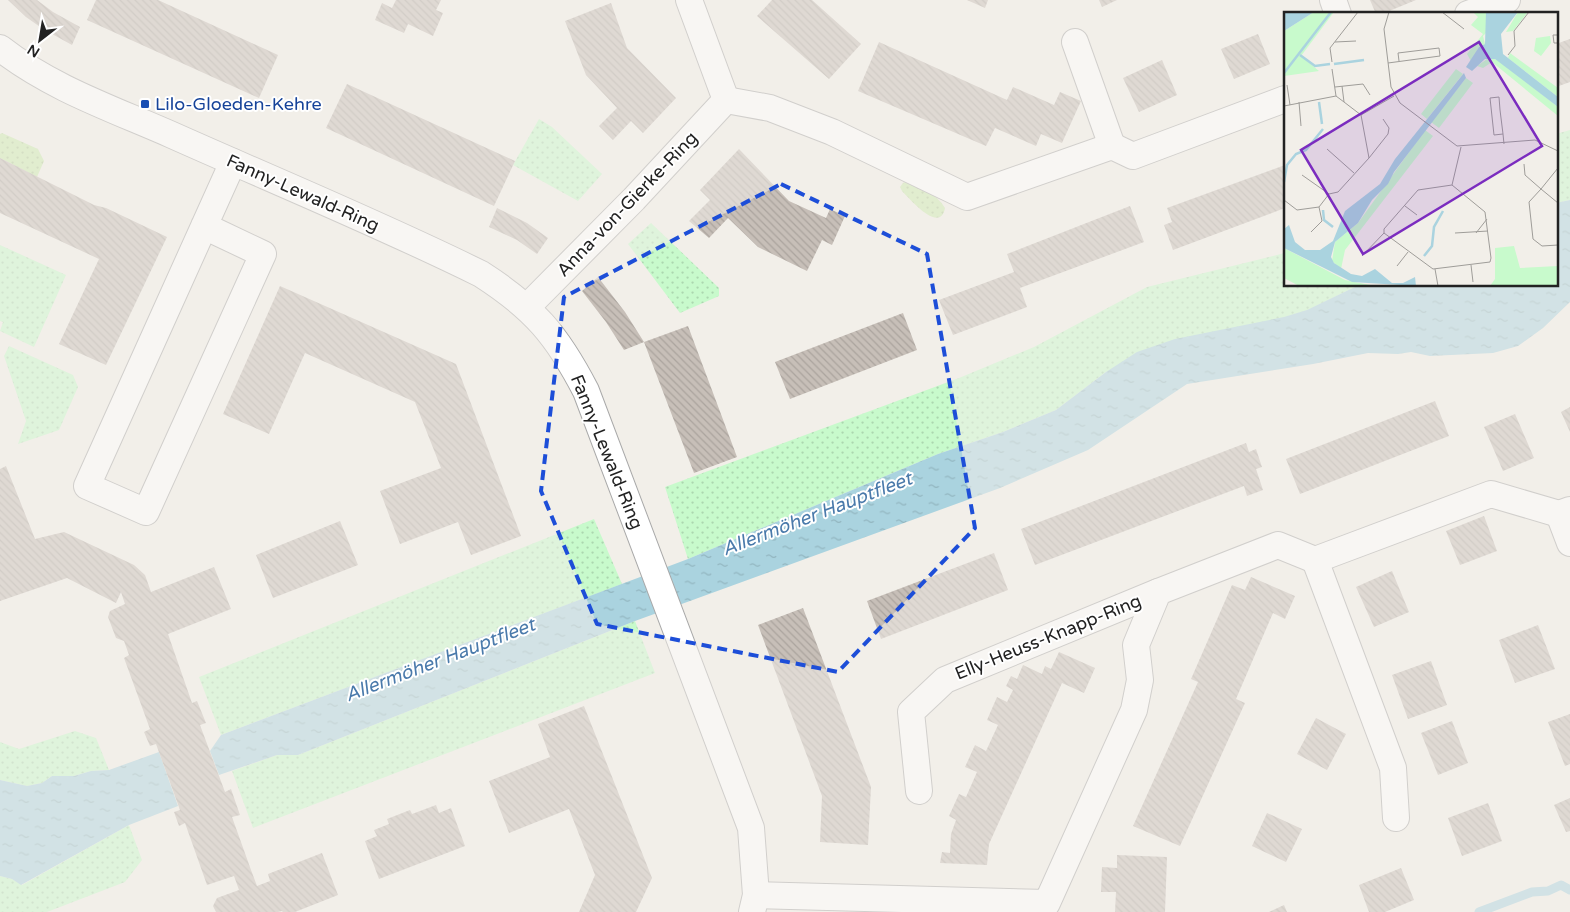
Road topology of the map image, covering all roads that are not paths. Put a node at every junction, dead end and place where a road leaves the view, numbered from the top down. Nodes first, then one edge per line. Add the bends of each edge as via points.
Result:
1 (689, 0) edge
2 (1333, 0) edge
3 (1507, 0) edge
4 (1337, 12) edge
5 (1474, 12) edge
6 (1075, 42) dead end
7 (0, 48) edge
8 (1284, 99) edge
9 (726, 100) junction
10 (1112, 146) junction
11 (233, 162) junction
12 (204, 226) junction
13 (527, 307) junction
14 (1565, 512) edge
15 (1570, 543) edge
16 (1315, 560) junction
17 (1158, 592) junction
18 (919, 792) dead end
19 (1396, 818) dead end
20 (754, 904) edge
21 (1049, 907) edge

1 - 9 street
2 - 4 street
3 - 5 street
6 - 10 street
7 - 11 street, Fanny-Lewald-Ring via 59,86
8 - 10 street via 1133,156
9 - 10 street via 770,108 832,132 968,197
9 - 13 street, Anna-von-Gierke-Ring
11 - 12 street
11 - 13 street, Fanny-Lewald-Ring via 481,274
12 - 12 street via 88,486 146,512 263,254
13 - 20 street, Fanny-Lewald-Ring via 562,349 586,391 751,828
14 - 15 street
14 - 16 street via 1491,494
16 - 17 street, Elly-Heuss-Knapp-Ring via 1278,545
16 - 19 street via 1393,768
17 - 18 street, Elly-Heuss-Knapp-Ring via 945,680 911,712
17 - 21 street, Elly-Heuss-Knapp-Ring via 1136,645 1140,680 1134,710
20 - 21 street, Elly-Heuss-Knapp-Ring

